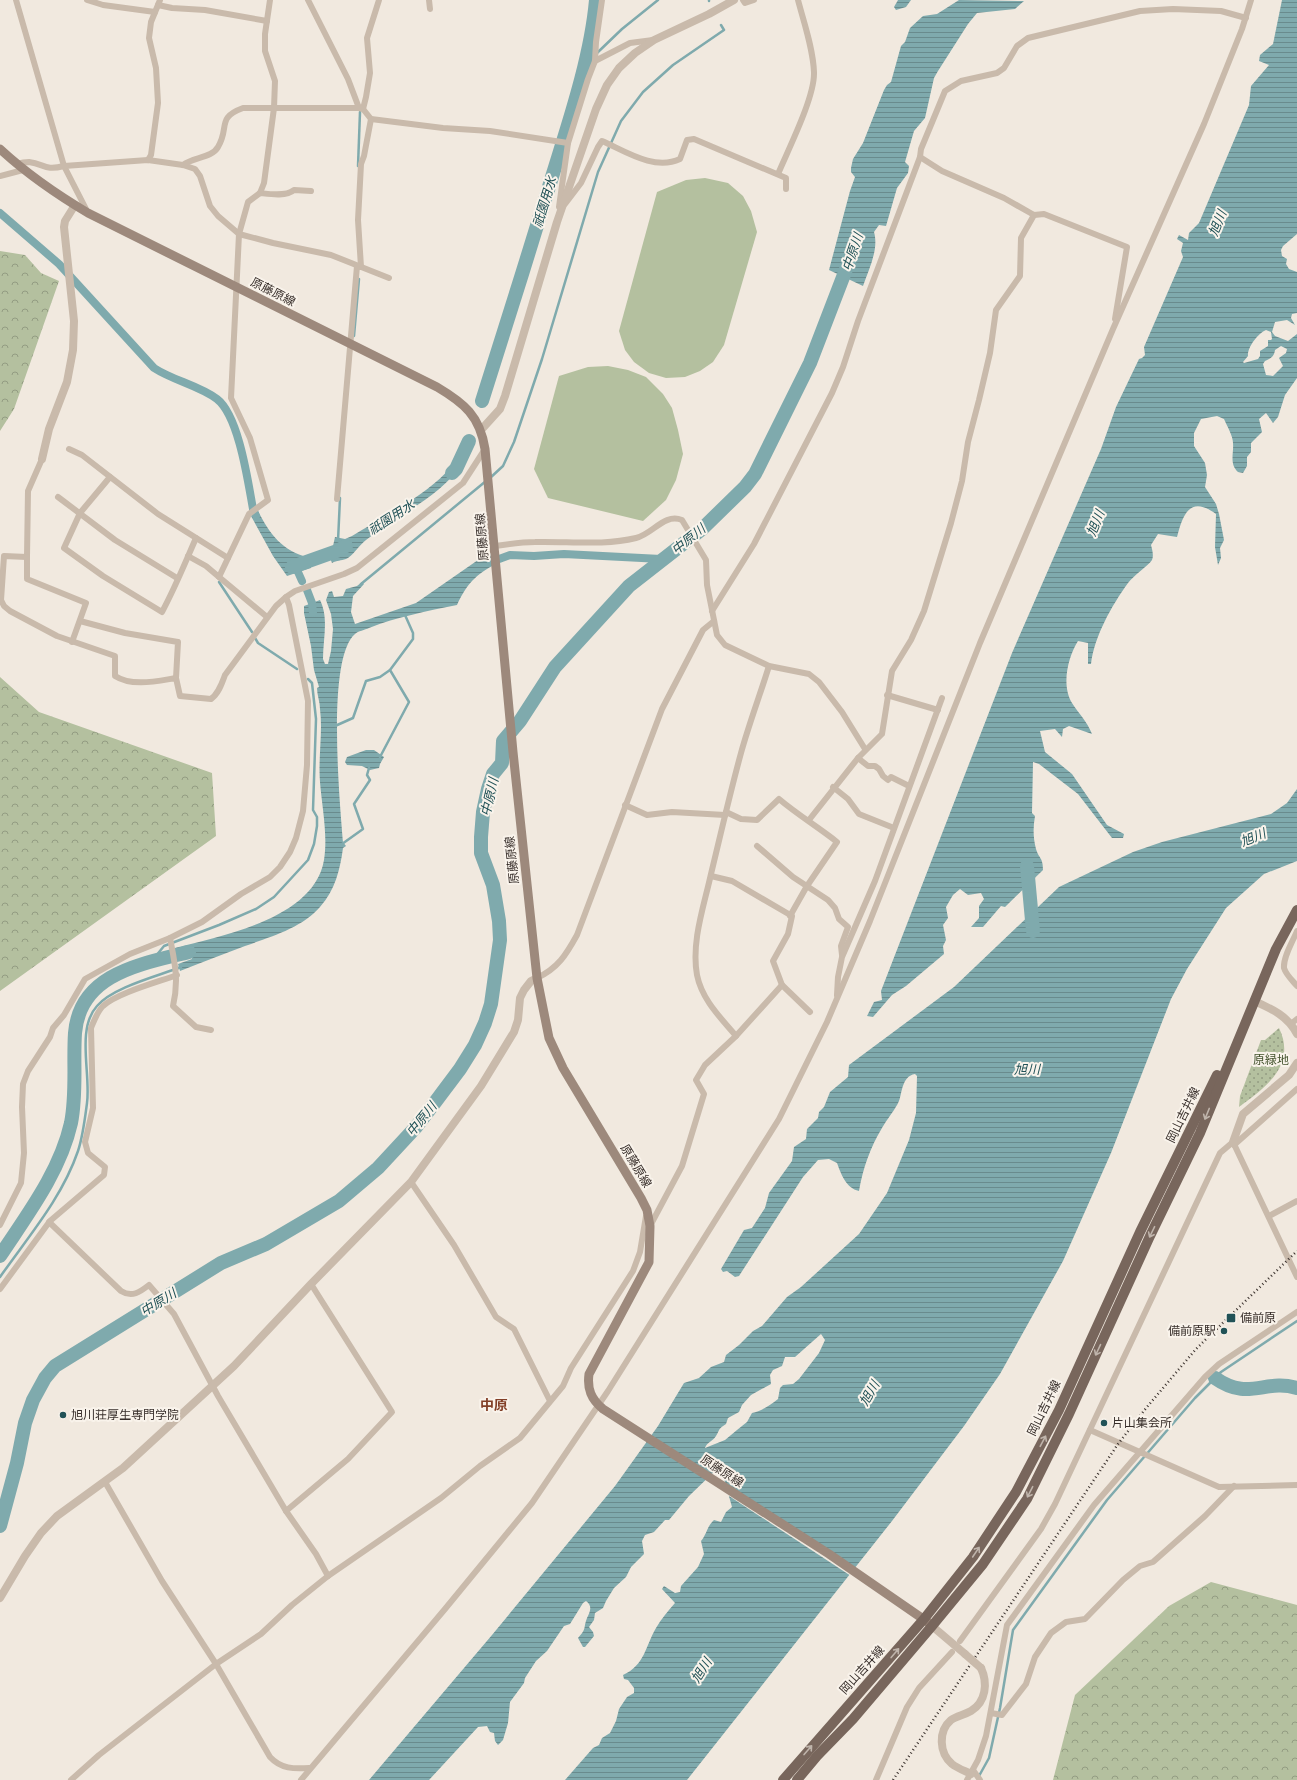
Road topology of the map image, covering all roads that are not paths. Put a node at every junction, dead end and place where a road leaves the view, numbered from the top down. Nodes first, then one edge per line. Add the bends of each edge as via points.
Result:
1 (16, 0) edge
2 (87, 0) edge
3 (270, 0) edge
4 (308, 0) edge
5 (379, 0) edge
6 (429, 0) edge
7 (602, 0) edge
8 (734, 0) edge
9 (743, 0) edge
10 (754, 0) edge
11 (798, 0) edge
12 (1251, 0) edge
13 (159, 2) edge
14 (430, 9) dead end
15 (155, 12) junction
16 (1246, 18) junction
17 (267, 21) junction
18 (654, 40) junction
19 (595, 59) junction
20 (274, 108) junction
21 (361, 108) junction
22 (371, 119) junction
23 (564, 142) junction
24 (0, 149) edge
25 (920, 157) junction
26 (148, 160) junction
27 (183, 165) junction
28 (64, 166) junction
29 (20, 167) junction
30 (778, 174) junction
31 (0, 176) edge
32 (786, 189) dead end
33 (311, 191) dead end
34 (260, 193) junction
35 (75, 205) junction
36 (562, 208) junction
37 (88, 213) junction
38 (1034, 215) junction
39 (557, 222) junction
40 (239, 234) junction
41 (359, 267) junction
42 (389, 278) dead end
43 (237, 287) junction
44 (1113, 329) junction
45 (350, 344) junction
46 (481, 430) junction
47 (69, 449) dead end
48 (485, 449) junction
49 (42, 459) joint
50 (110, 477) junction
51 (58, 497) dead end
52 (336, 499) dead end
53 (80, 513) junction
54 (196, 538) junction
55 (495, 550) junction
56 (188, 556) junction
57 (27, 557) junction
58 (228, 558) junction
59 (219, 577) junction
60 (178, 578) junction
61 (286, 597) junction
62 (712, 611) junction
63 (267, 617) junction
64 (80, 621) junction
65 (714, 621) junction
66 (72, 642) junction
67 (770, 666) junction
68 (176, 678) junction
69 (887, 695) junction
70 (942, 698) dead end
71 (938, 710) junction
72 (865, 749) junction
73 (858, 758) junction
74 (909, 786) junction
75 (833, 787) junction
76 (625, 805) junction
77 (725, 814) junction
78 (809, 820) junction
79 (894, 828) junction
80 (757, 846) dead end
81 (711, 876) junction
82 (807, 886) junction
83 (1297, 910) edge
84 (790, 916) junction
85 (1297, 931) edge
86 (171, 940) junction
87 (842, 957) junction
88 (177, 973) junction
89 (537, 978) junction
90 (782, 985) junction
91 (1297, 986) edge
92 (836, 1001) junction
93 (1254, 1001) junction
94 (810, 1012) dead end
95 (1294, 1021) edge
96 (211, 1030) dead end
97 (1297, 1034) edge
98 (736, 1036) junction
99 (1297, 1063) edge
100 (1297, 1089) edge
101 (1234, 1144) junction
102 (412, 1182) junction
103 (1297, 1201) edge
104 (647, 1210) junction
105 (1269, 1216) junction
106 (49, 1222) junction
107 (0, 1225) edge
108 (650, 1226) junction
109 (1297, 1278) edge
110 (311, 1284) junction
111 (0, 1290) edge
112 (1297, 1312) edge
113 (211, 1385) junction
114 (550, 1401) junction
115 (601, 1406) junction
116 (1090, 1430) junction
117 (1143, 1454) junction
118 (105, 1482) junction
119 (1297, 1485) edge
120 (1234, 1486) junction
121 (286, 1511) junction
122 (328, 1576) junction
123 (0, 1598) edge
124 (924, 1619) junction
125 (932, 1626) junction
126 (960, 1641) dead end
127 (952, 1652) dead end
128 (216, 1664) junction
129 (996, 1714) junction
130 (309, 1768) junction
131 (972, 1774) edge
132 (71, 1780) edge
133 (300, 1780) edge
134 (783, 1780) edge
135 (797, 1780) edge
136 (876, 1780) edge
137 (980, 1780) edge

1 - 28 street
2 - 15 street via 103,5
3 - 17 street
4 - 21 street
5 - 21 street via 367,38 370,73 366,97
6 - 14 street
7 - 19 street
8 - 18 street
9 - 10 street via 745,3
11 - 30 street via 814,73 811,94
12 - 16 street
13 - 15 street
13 - 17 street via 172,8 206,10
15 - 26 street via 149,38 156,68 158,103 152,155
16 - 25 street via 1221,12 1173,9 1140,11 1028,38 1017,46 1004,68 997,74 961,81 945,91
16 - 44 street via 1204,124
17 - 20 street via 265,50 275,81
18 - 19 street via 630,43
18 - 36 street via 634,53 607,84
19 - 23 street
20 - 21 street
20 - 27 street via 243,108 231,112 218,148 213,153 190,160
20 - 34 street via 264,183
21 - 22 street
22 - 23 street via 490,131
22 - 41 street via 361,164
23 - 39 street
24 - 29 main road, 原藤原線
25 - 38 street via 942,171 1004,198
25 - 62 street via 832,393 754,544
26 - 27 street
26 - 28 street
27 - 40 street via 194,169 200,176 210,206
28 - 29 street via 47,168 29,162
28 - 37 street
29 - 31 street
29 - 35 main road, 原藤原線
30 - 32 street via 786,178
30 - 36 street via 694,139 688,140 680,159 674,162 652,162 602,141 581,183
33 - 34 street
34 - 40 street via 248,202
35 - 37 main road, 原藤原線
35 - 49 street via 64,227 74,321 73,350 67,382 49,429
36 - 39 street
37 - 43 main road, 原藤原線
38 - 44 street via 1044,214 1127,247
38 - 69 street via 1021,238 1020,276 996,310 990,353 968,442 962,480 932,588 911,640 892,671
39 - 46 street via 505,396 500,409
40 - 41 street via 331,255
40 - 43 street
41 - 42 street
41 - 45 street
43 - 45 main road, 原藤原線
43 - 58 street via 231,398 250,438 268,500 250,512
44 - 92 street via 980,643
45 - 46 main road, 原藤原線 via 454,397 469,410
45 - 52 street
46 - 48 main road, 原藤原線
47 - 50 street via 82,455
48 - 55 main road, 原藤原線
48 - 61 street via 463,483 357,568 295,591
49 - 57 street via 28,491
50 - 53 street
50 - 54 street via 158,514
51 - 53 street
53 - 60 street via 114,540
53 - 60 street via 64,548 103,576 162,612
54 - 56 street
54 - 58 street
55 - 62 street via 534,542 617,541 637,538 649,533 667,518 676,518 682,520 706,560
55 - 89 main road, 原藤原線
56 - 59 street
56 - 60 street
57 - 64 street via 27,579 86,603
57 - 66 street via 4,556 1,600 4,606 36,626
58 - 59 street
59 - 63 street
61 - 63 street
61 - 86 street via 308,701 304,811 296,838 280,867 270,877
62 - 65 street
63 - 68 street via 225,675 215,696 180,696
64 - 66 street
64 - 68 street via 125,633 178,642
65 - 67 street via 717,635 725,645
65 - 76 street via 703,630 662,709
66 - 68 street via 115,656 115,676 123,681 152,682
67 - 72 street via 809,674 819,682
67 - 77 street via 741,752
69 - 71 street
69 - 72 street via 882,734
70 - 71 street
71 - 74 street
72 - 73 street
73 - 74 street via 868,766 875,766 888,780 891,777
73 - 75 street
74 - 79 street
75 - 78 street
75 - 79 street via 848,799 859,814
76 - 77 street via 647,815 672,812
76 - 89 street via 577,936 556,967
77 - 78 street via 757,820 779,799 800,817
77 - 81 street
78 - 82 street via 837,842
79 - 87 street via 875,881
80 - 82 street
81 - 84 street via 732,881
81 - 98 street via 700,919 695,957 705,997
82 - 84 street
82 - 87 street via 828,900 835,908 839,919 848,927 841,946
83 - 93 main road, 岡山吉井線 via 1276,949
84 - 90 street via 788,934 773,961
85 - 91 street via 1284,967
86 - 88 street
86 - 107 street via 130,954 85,979 64,1015 53,1028 50,1038 28,1071 24,1084 24,1153 21,1183
87 - 92 street
88 - 96 street via 173,1006 196,1027
88 - 106 street via 113,999 96,1016 91,1028 93,1108 85,1142 88,1153 104,1167 104,1175
89 - 102 street via 524,990 520,998 514,1032 481,1086
89 - 104 main road, 原藤原線 via 545,1023 554,1051
90 - 94 street
90 - 98 street
92 - 115 street via 779,1119
93 - 95 street
124 -> 93 main road, 岡山吉井線 via 973,1557 1016,1492 1059,1410 1140,1232
93 -> 125 main road, 岡山吉井線 via 1200,1133 1069,1414 1026,1499 982,1564
95 - 97 street
98 - 108 street via 705,1065 696,1080 704,1094 689,1147 682,1166
99 - 101 street via 1289,1075 1243,1114
100 - 101 street
101 - 105 street
101 - 116 street via 1220,1153
102 - 110 street
102 - 114 street via 454,1245 496,1317 514,1329
103 - 105 street
104 - 108 main road, 原藤原線
104 - 114 street via 640,1252 633,1271 571,1368 563,1386
105 - 109 street
106 - 111 street
106 - 113 street via 121,1291 136,1294 149,1285 153,1289 174,1314
108 - 115 main road, 原藤原線 via 649,1262 589,1374 588,1385 591,1394
110 - 113 street via 252,1347
110 - 121 street via 392,1412 338,1468
112 - 117 street via 1219,1364 1205,1377
113 - 118 street via 142,1451
113 - 121 street
114 - 122 street via 520,1438 441,1498
115 - 124 main road, 原藤原線
115 - 130 street via 532,1503
116 - 117 street
116 - 126 street via 1041,1529
117 - 120 street via 1218,1487
117 - 129 street via 1085,1516 1007,1625
118 - 123 street via 57,1516 41,1533
118 - 128 street via 162,1581
119 - 120 street
120 - 129 street via 1205,1516 1153,1562 1140,1566 1123,1580 1085,1619 1066,1622 1051,1633 1035,1657 1026,1684
121 - 122 street
122 - 128 street via 261,1634
124 - 125 main road, 原藤原線
134 -> 124 main road, 岡山吉井線
125 - 131 street, bridge via 981,1668 984,1675 984,1694 975,1707 949,1722 941,1741 944,1755 952,1764
125 - 135 main road, 岡山吉井線
127 - 136 street via 919,1688 907,1707
128 - 130 street via 270,1757 276,1763 292,1769
128 - 132 street via 99,1755
129 - 131 street
130 - 133 street
131 - 137 street

